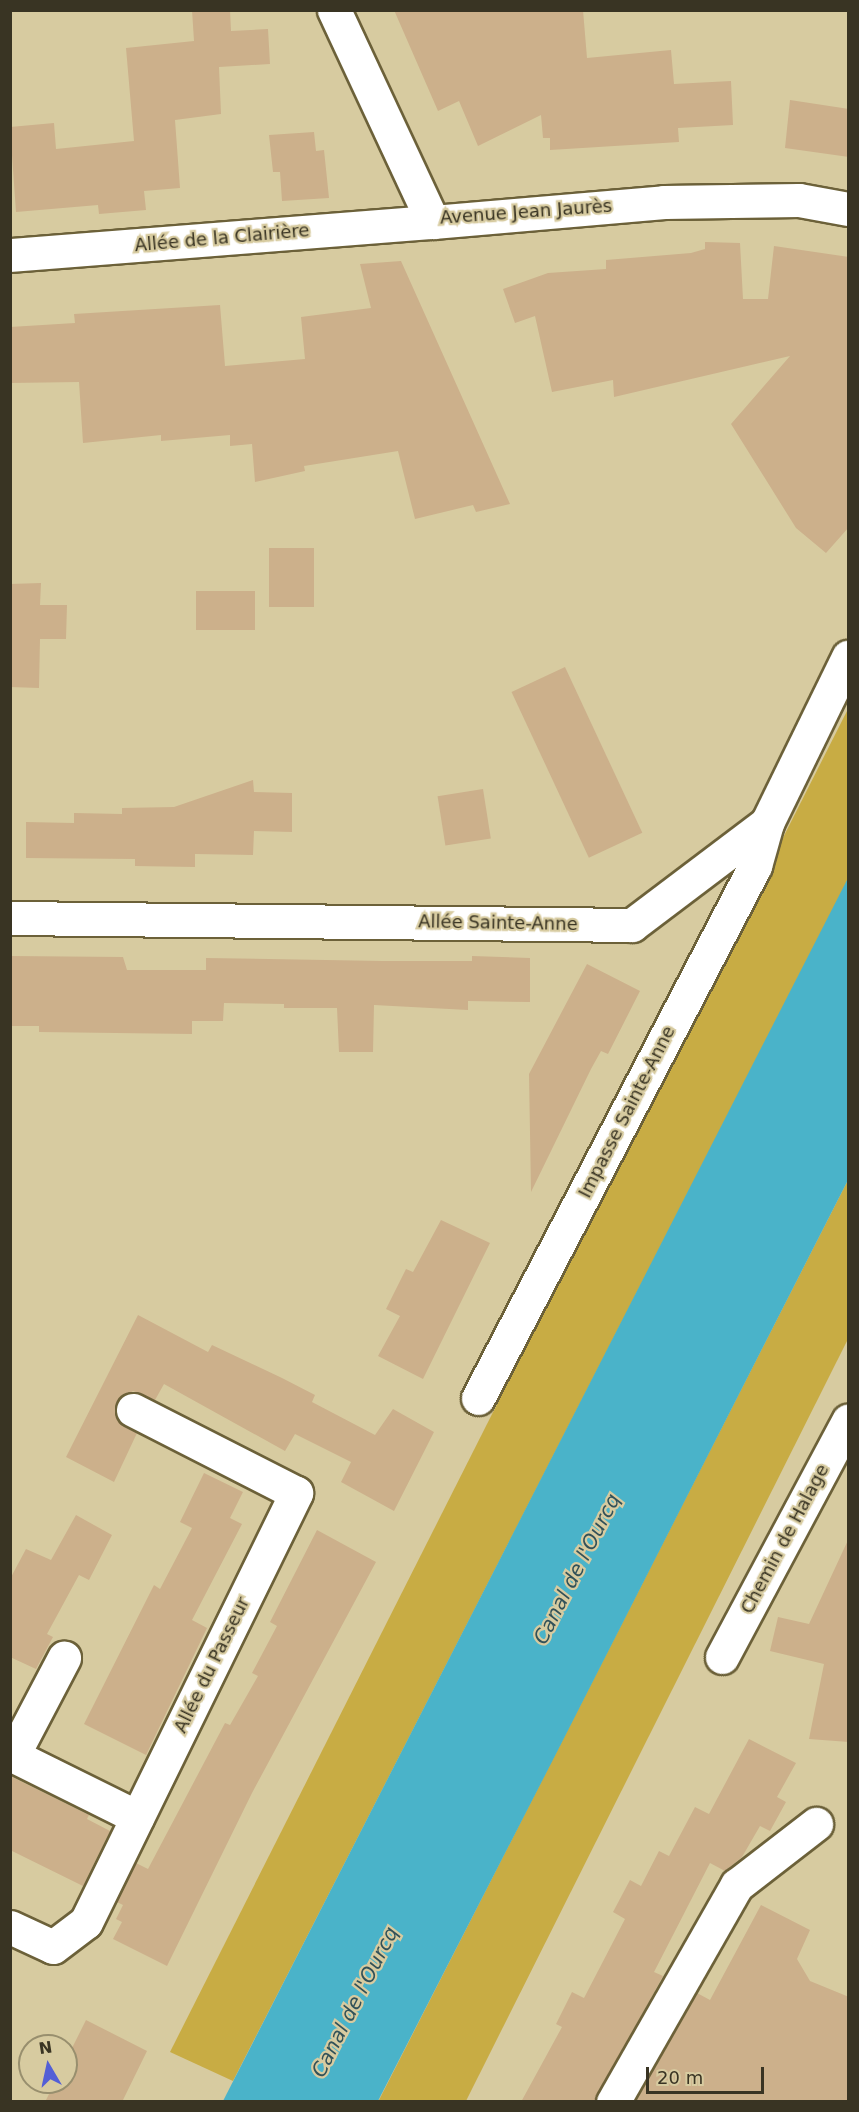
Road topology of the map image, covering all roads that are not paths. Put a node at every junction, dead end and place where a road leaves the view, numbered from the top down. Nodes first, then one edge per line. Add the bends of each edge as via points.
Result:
1 (334, 10) edge
2 (849, 209) edge
3 (433, 222) junction
4 (10, 255) edge
5 (849, 657) edge
6 (767, 823) junction
7 (10, 918) edge
8 (478, 1398) dead end
9 (133, 1410) dead end
10 (849, 1421) edge
11 (64, 1658) dead end
12 (722, 1658) dead end
13 (12, 1754) edge
14 (137, 1818) junction
15 (816, 1824) dead end
16 (10, 1928) edge
17 (613, 2102) edge

1 - 3 street, Avenue Jean Jaurès
2 - 3 street, Avenue Jean Jaurès via 799,200 664,202
3 - 4 street, Allée de la Clairière
5 - 6 street, Allée Sainte-Anne
6 - 7 street, Allée Sainte-Anne via 632,925
6 - 8 street, Impasse Sainte-Anne via 755,866
9 - 14 street, Allée du Passeur via 296,1493
10 - 12 street, Chemin de Halage
11 - 13 street
13 - 14 street
14 - 16 street, Allée du Passeur via 86,1922 53,1947
15 - 17 street via 736,1885

